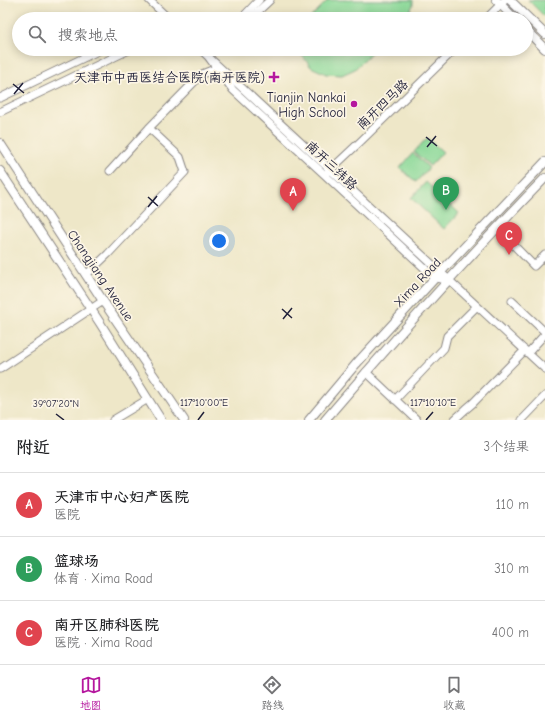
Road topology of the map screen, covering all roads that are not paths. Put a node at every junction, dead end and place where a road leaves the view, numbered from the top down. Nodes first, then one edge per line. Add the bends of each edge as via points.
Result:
1 (149, 0) edge
2 (259, 0) edge
3 (270, 0) edge
4 (510, 0) edge
5 (501, 2) edge
6 (162, 12) edge
7 (248, 12) edge
8 (257, 12) edge
9 (492, 12) edge
10 (509, 12) edge
11 (522, 12) edge
12 (533, 22) edge
13 (545, 34) edge
14 (533, 37) edge
15 (545, 49) edge
16 (87, 56) edge
17 (116, 56) edge
18 (208, 56) edge
19 (208, 56) edge
20 (448, 56) edge
21 (217, 68) junction
22 (0, 98) edge
23 (0, 112) edge
24 (149, 128) junction
25 (0, 143) edge
26 (545, 162) edge
27 (0, 171) edge
28 (110, 171) dead end
29 (328, 172) junction
30 (545, 178) edge
31 (497, 228) junction
32 (545, 255) edge
33 (86, 275) junction
34 (438, 276) junction
35 (449, 280) junction
36 (512, 300) dead end
37 (103, 301) junction
38 (477, 306) junction
39 (91, 309) junction
40 (545, 333) edge
41 (527, 352) junction
42 (0, 369) edge
43 (545, 369) edge
44 (366, 372) junction
45 (545, 396) edge
46 (148, 399) junction
47 (395, 400) junction
48 (112, 420) edge
49 (161, 420) edge
50 (184, 420) edge
51 (308, 420) edge
52 (324, 420) edge
53 (417, 420) edge
54 (454, 420) edge
55 (522, 420) edge

1 - 6 street
2 - 7 street
3 - 8 street
4 - 11 main road
5 - 9 street
5 - 10 main road
12 - 13 main road
14 - 15 main road
16 - 22 street
17 - 23 street
18 - 21 street, 南开三纬路
19 - 29 street, 南开三纬路
20 - 29 street, 南开四马路
21 - 24 street via 202,74
21 - 29 street, 南开三纬路 via 233,90
24 - 28 street
24 - 33 street via 180,157 185,172
25 - 33 main road, Changjiang Avenue
26 - 34 main road, Xima Road
27 - 39 main road, Changjiang Avenue
29 - 34 street, 南开三纬路
30 - 31 main road, Xima Road
31 - 32 street via 534,266
31 - 35 main road, Xima Road
33 - 37 main road, Changjiang Avenue
34 - 35 street
34 - 51 main road, Xima Road
35 - 38 street
35 - 44 main road, Xima Road
36 - 40 street
37 - 39 street
37 - 50 main road, Changjiang Avenue
38 - 41 street
38 - 47 street via 447,336 444,348
39 - 42 street
39 - 46 main road, Changjiang Avenue
40 - 41 street
41 - 43 street
41 - 54 street
44 - 47 street
44 - 52 main road, Xima Road
45 - 55 street
46 - 48 street
46 - 49 main road, Changjiang Avenue
47 - 53 street

